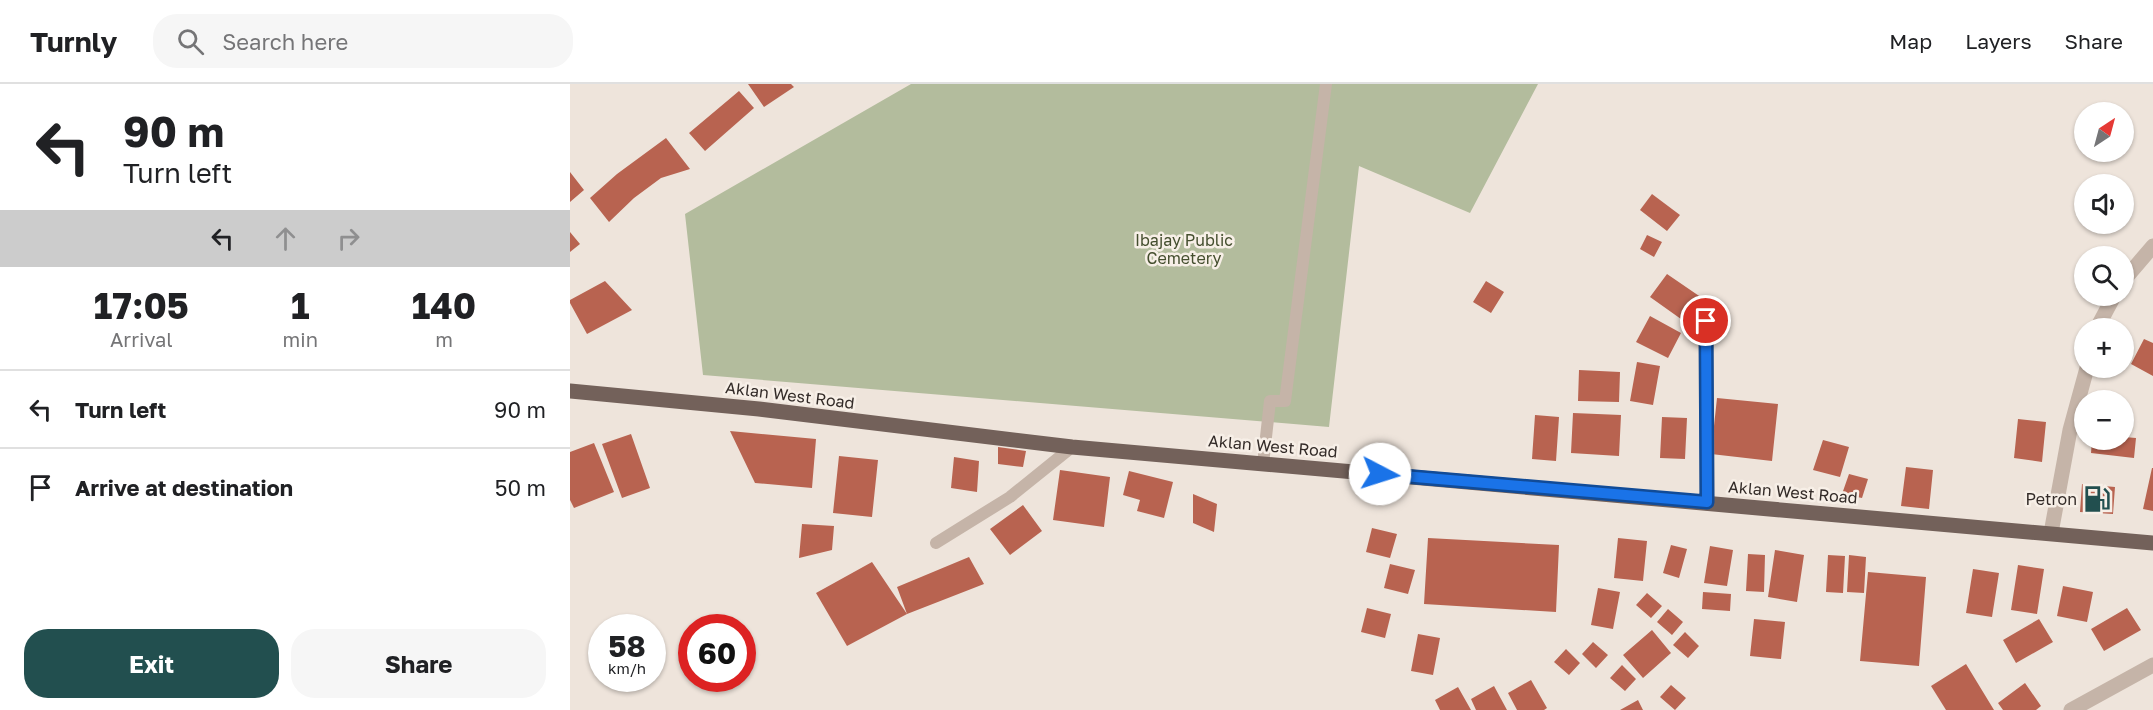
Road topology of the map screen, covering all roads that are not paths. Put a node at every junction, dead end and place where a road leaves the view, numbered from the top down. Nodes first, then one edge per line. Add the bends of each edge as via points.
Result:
1 (1326, 84) edge
2 (2153, 246) edge
3 (2134, 268) edge
4 (1706, 321) dead end
5 (2084, 378) edge
6 (570, 391) edge
7 (1072, 447) junction
8 (1263, 464) junction
9 (1707, 502) junction
10 (2051, 533) junction
11 (936, 543) dead end
12 (2153, 543) edge
13 (2153, 665) edge
14 (2071, 710) edge

1 - 8 lane via 1285,401 1270,401
2 - 3 street
4 - 9 street
5 - 10 street via 2070,430
6 - 7 main road, Aklan West Road via 759,409
7 - 8 main road, Aklan West Road
7 - 11 lane via 1010,497
8 - 9 main road, Aklan West Road
9 - 10 main road, Aklan West Road
10 - 12 main road, Aklan West Road
13 - 14 street

